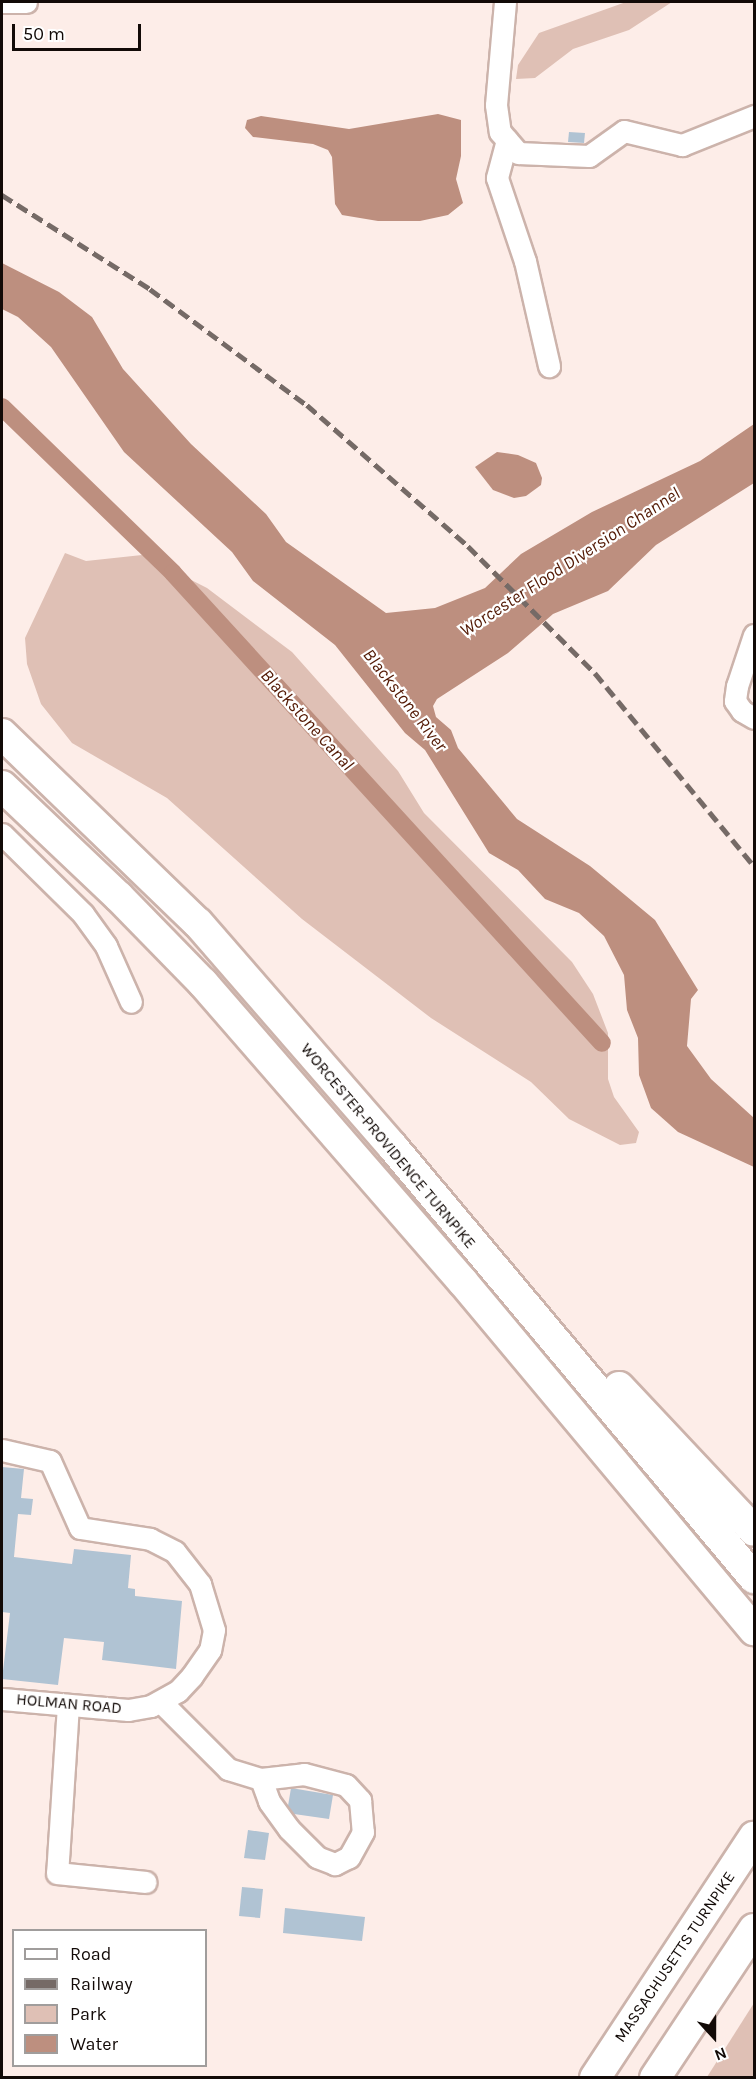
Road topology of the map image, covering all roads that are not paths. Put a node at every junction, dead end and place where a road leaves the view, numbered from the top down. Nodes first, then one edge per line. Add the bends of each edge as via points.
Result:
1 (2, 2) edge
2 (26, 2) edge
3 (505, 2) edge
4 (754, 116) edge
5 (507, 141) junction
6 (549, 366) dead end
7 (754, 635) edge
8 (754, 718) edge
9 (2, 734) edge
10 (2, 786) edge
11 (2, 834) edge
12 (131, 1002) dead end
13 (392, 1146) junction
14 (2, 1450) edge
15 (754, 1531) edge
16 (754, 1578) edge
17 (754, 1630) edge
18 (2, 1699) edge
19 (161, 1702) junction
20 (68, 1705) junction
21 (261, 1779) junction
22 (754, 1837) edge
23 (146, 1882) dead end
24 (754, 1929) edge
25 (595, 2078) edge
26 (655, 2078) edge

1 - 2 street
3 - 5 street via 496,105 500,132
4 - 5 street via 682,145 624,131 589,156 518,153
5 - 6 street via 496,178 525,261
7 - 8 street via 735,701
9 - 13 highway, WORCESTER-PROVIDENCE TURNPIKE via 198,923
10 - 17 highway, WORCESTER-PROVIDENCE TURNPIKE via 203,983 463,1282
11 - 12 street via 82,914 106,946
13 - 15 highway via 459,1205 646,1418
13 - 16 highway, WORCESTER-PROVIDENCE TURNPIKE
14 - 19 street, HOLMAN ROAD via 50,1461 80,1528 158,1542 182,1558 195,1575 210,1610 214,1641 192,1676
18 - 20 street, HOLMAN ROAD
19 - 20 street, HOLMAN ROAD via 128,1710
19 - 21 street via 228,1769
20 - 23 street via 57,1873
21 - 21 street via 304,1774 346,1785 360,1800 363,1832 349,1857 335,1864 317,1857 289,1829 269,1801
22 - 25 highway, MASSACHUSETTS TURNPIKE
24 - 26 highway

